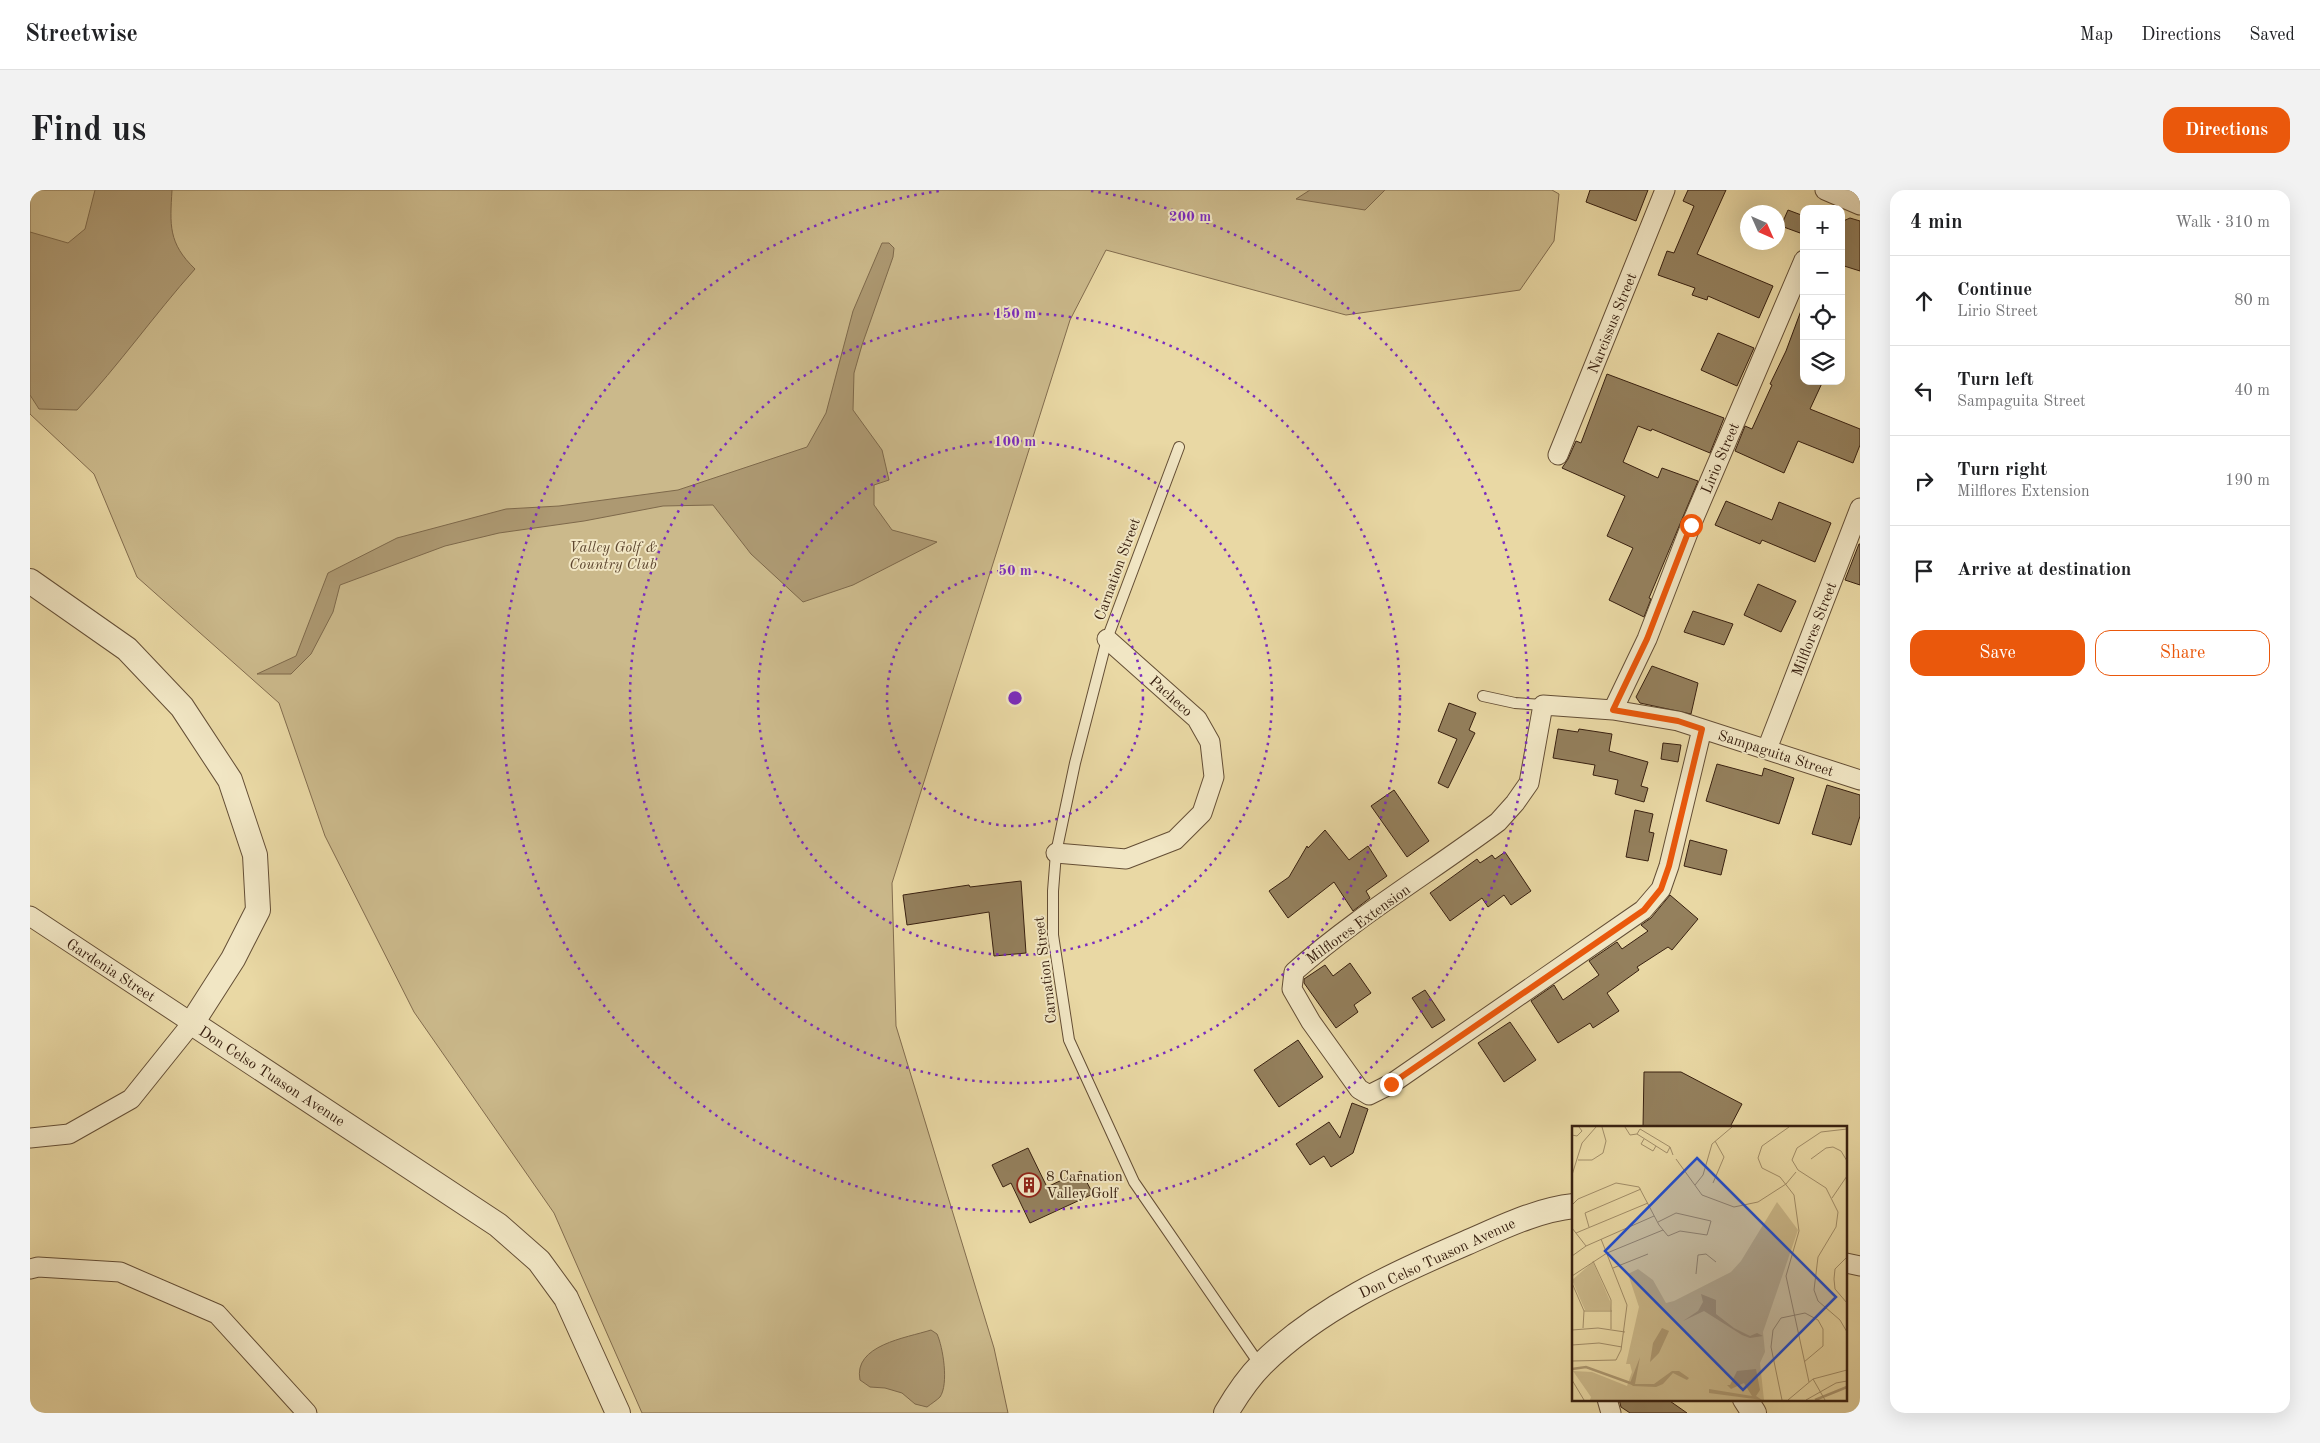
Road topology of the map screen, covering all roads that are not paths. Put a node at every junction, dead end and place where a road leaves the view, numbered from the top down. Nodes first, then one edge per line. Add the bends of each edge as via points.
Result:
1 (1666, 190) edge
2 (1829, 195) edge
3 (1860, 205) edge
4 (1800, 269) edge
5 (1179, 447) dead end
6 (1558, 455) dead end
7 (1860, 508) edge
8 (30, 581) edge
9 (1107, 639) junction
10 (1483, 696) dead end
11 (1543, 705) junction
12 (1613, 710) junction
13 (1702, 729) junction
14 (1767, 749) junction
15 (1860, 780) edge
16 (1056, 853) junction
17 (30, 916) edge
18 (192, 1023) junction
19 (30, 1138) edge
20 (1572, 1206) edge
21 (30, 1268) edge
22 (1260, 1365) junction
23 (1607, 1400) edge
24 (1746, 1400) edge
25 (307, 1413) edge
26 (618, 1413) edge
27 (1226, 1413) edge
28 (1611, 1413) edge
29 (1754, 1413) edge

1 - 6 street, Narcissus Street
2 - 3 street
4 - 12 street, Lirio Street via 1691,525 1647,639
5 - 9 lane, Carnation Street
7 - 14 street, Milflores Street
8 - 18 street, Don Celso Tuason Avenue via 127,650 182,707 230,780 255,855 258,910 233,959
9 - 16 lane, Carnation Street
9 - 16 street, Pacheco via 1197,719 1210,742 1214,777 1202,813 1175,840 1126,858
10 - 11 lane
11 - 12 street, Sampaguita Street
11 - 13 street, Milflores Extension via 1529,783 1515,804 1498,822 1294,972 1292,989 1311,1022 1359,1089 1369,1095 1391,1084 1644,910 1661,889 1669,866
12 - 13 street, Sampaguita Street via 1678,721
13 - 14 street, Sampaguita Street
14 - 15 street, Sampaguita Street
16 - 22 lane, Carnation Street via 1053,935 1069,1040 1134,1182
17 - 18 street, Gardenia Street
18 - 19 street via 131,1099 69,1134
18 - 26 street, Don Celso Tuason Avenue via 498,1225 539,1261 566,1298
20 - 22 street, Don Celso Tuason Avenue via 1532,1215 1385,1279 1297,1333
21 - 25 street via 120,1272 217,1314
22 - 27 street, Don Celso Tuason Avenue
23 - 28 street
24 - 29 street

